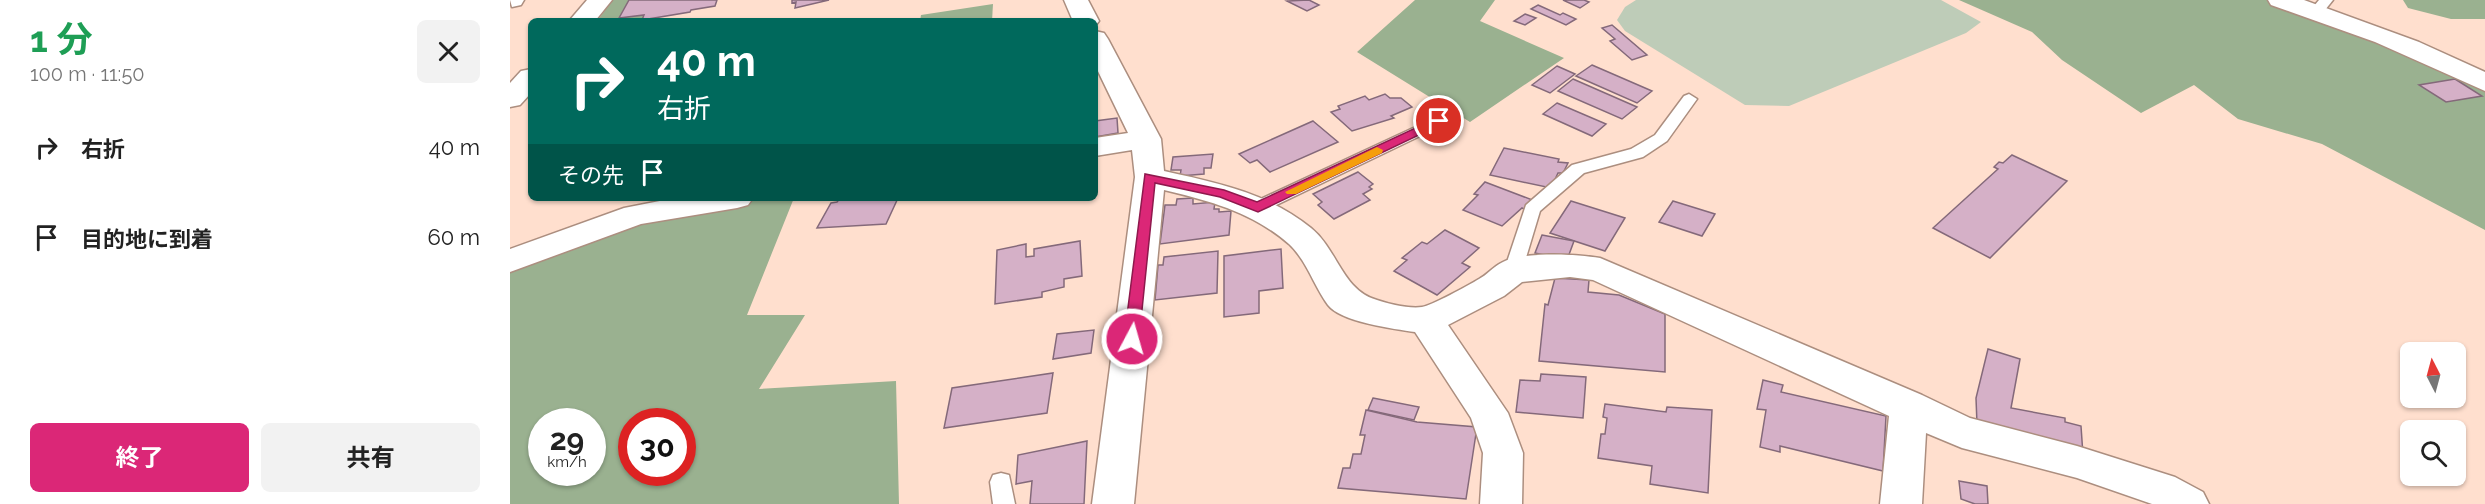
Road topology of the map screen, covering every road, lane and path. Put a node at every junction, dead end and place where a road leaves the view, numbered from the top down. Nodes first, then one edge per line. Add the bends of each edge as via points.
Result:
1 (600, 0) edge
2 (1076, 0) edge
3 (2280, 0) edge
4 (2321, 6) edge
5 (585, 18) edge
6 (1085, 18) edge
7 (1098, 45) edge
8 (528, 80) edge
9 (2485, 83) edge
10 (510, 99) edge
11 (1689, 99) dead end
12 (1439, 121) dead end
13 (1146, 139) junction
14 (1098, 147) edge
15 (1149, 177) junction
16 (719, 201) edge
17 (1258, 207) junction
18 (510, 261) edge
19 (1513, 271) junction
20 (1426, 321) junction
21 (1909, 406) junction
22 (1113, 504) edge
23 (1501, 504) edge
24 (1901, 504) edge
25 (2188, 504) edge

1 - 5 street
2 - 6 street
3 - 4 street
4 - 9 street
7 - 13 street
8 - 10 street
11 - 19 lane via 1661,138 1637,153 1578,169 1532,209
12 - 17 lane
13 - 14 street
13 - 15 street
15 - 17 street via 1224,194
15 - 22 street
16 - 18 street via 635,215
17 - 20 street via 1301,237 1342,299 1370,312
19 - 20 street via 1492,287
19 - 21 street via 1570,265 1600,270
20 - 23 street via 1489,413 1503,453
21 - 24 street
21 - 25 street via 1962,432 2088,465 2161,489

